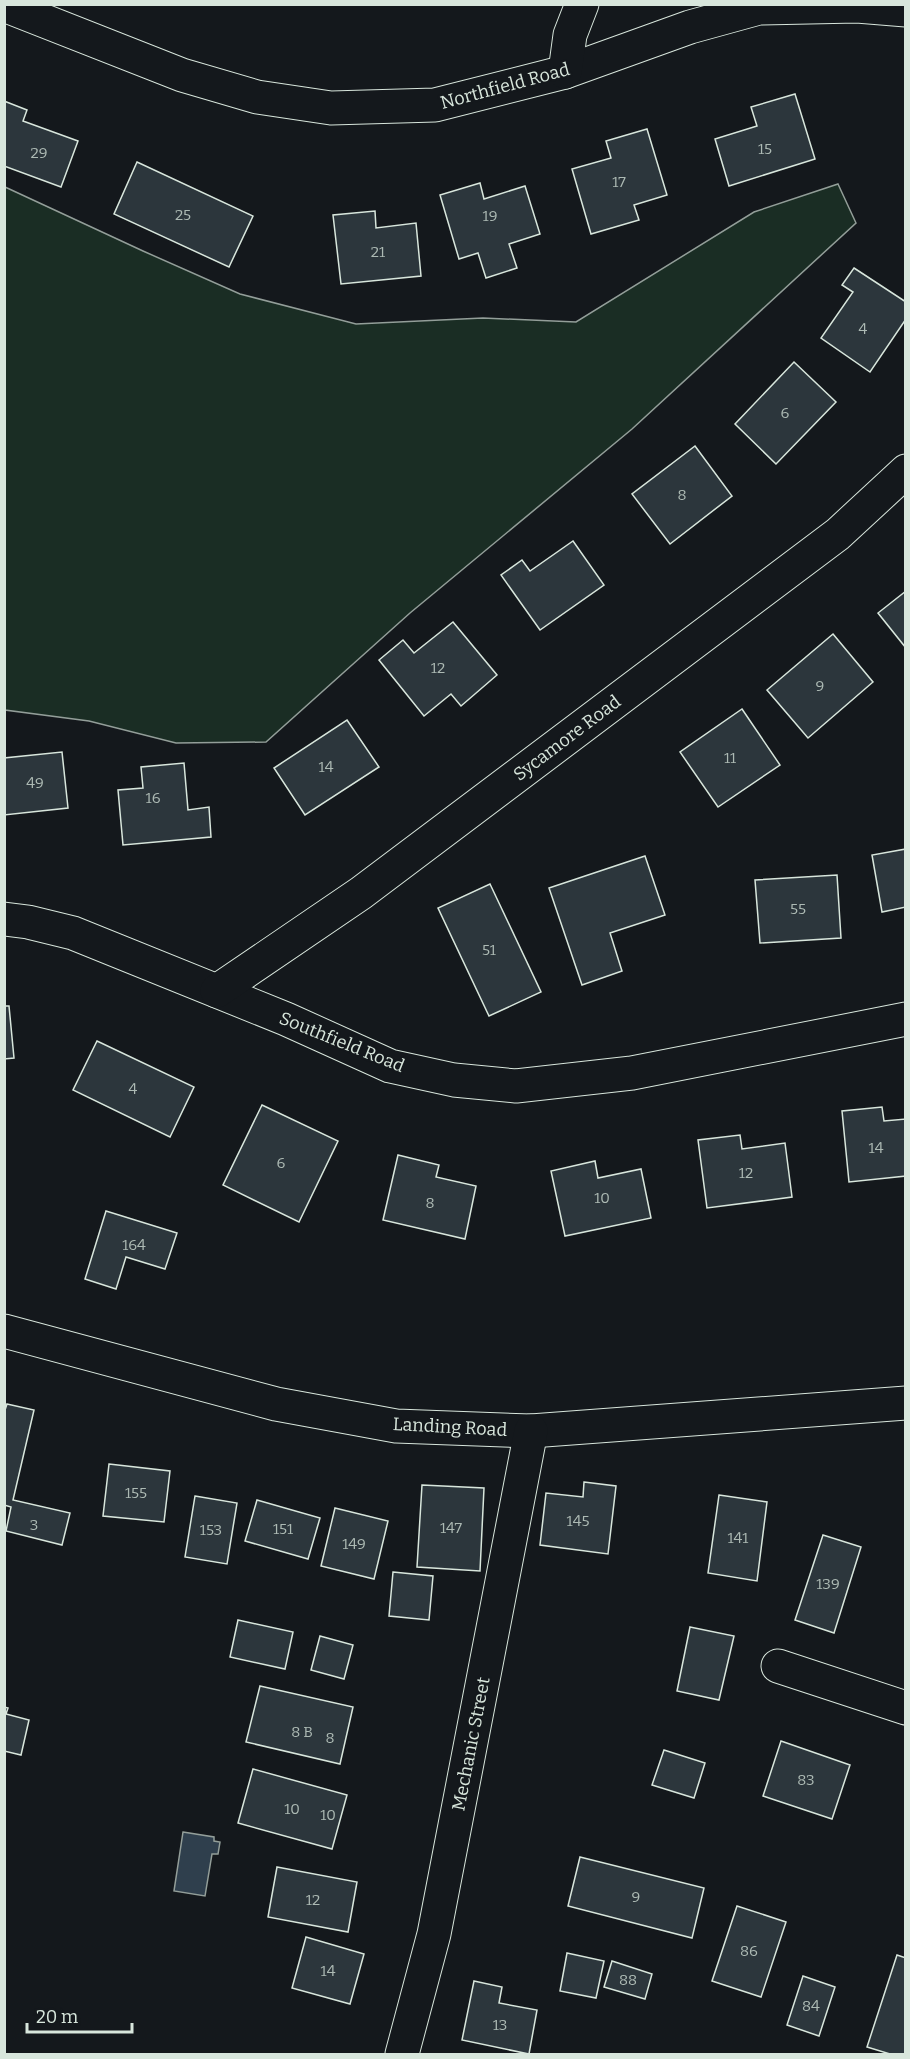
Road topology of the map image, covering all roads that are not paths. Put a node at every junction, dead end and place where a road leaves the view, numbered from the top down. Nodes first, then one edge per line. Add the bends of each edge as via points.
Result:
1 (4, 4) edge
2 (582, 4) edge
3 (757, 6) edge
4 (906, 10) edge
5 (565, 72) junction
6 (906, 471) edge
7 (4, 919) edge
8 (217, 991) junction
9 (906, 1018) edge
10 (4, 1331) edge
11 (906, 1403) edge
12 (531, 1431) junction
13 (778, 1666) dead end
14 (906, 1708) edge
15 (402, 2055) edge

1 - 5 street, Northfield Road via 182,75 257,97 331,108 435,105
2 - 5 street via 570,34
3 - 4 street, Northfield Road
3 - 5 street, Northfield Road
6 - 8 street, Sycamore Road via 838,534 361,893
7 - 8 street, Southfield Road via 73,933
8 - 9 street, Southfield Road via 390,1066 454,1080 516,1086 632,1073
10 - 12 street, Landing Road via 287,1406 396,1426
11 - 12 street, Landing Road
12 - 15 street, Mechanic Street via 434,1934
13 - 14 street

